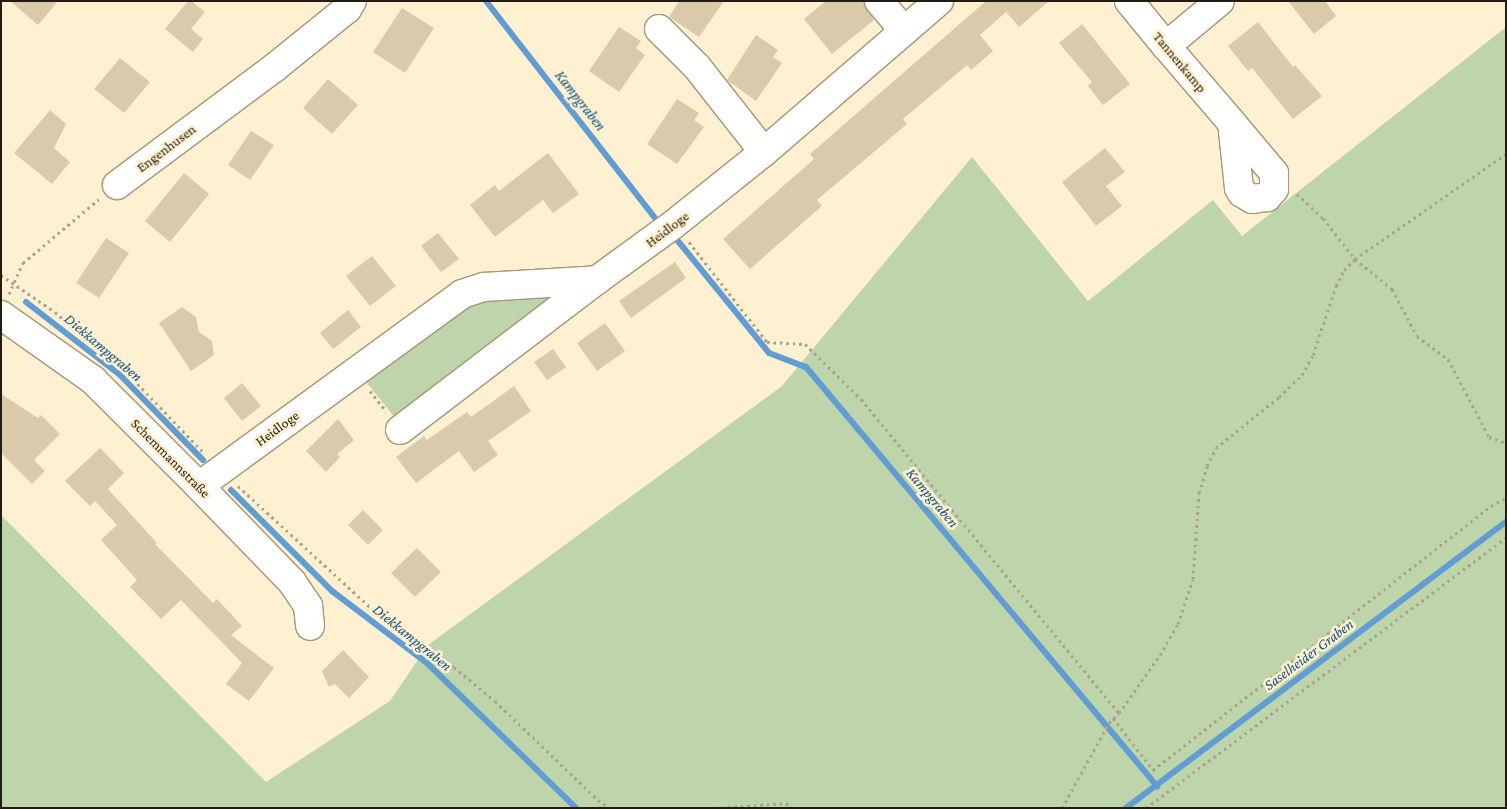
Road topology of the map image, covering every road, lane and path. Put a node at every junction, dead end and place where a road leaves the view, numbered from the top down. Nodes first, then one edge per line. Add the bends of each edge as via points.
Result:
1 (352, 1) edge
2 (879, 1) edge
3 (939, 1) edge
4 (1129, 1) edge
5 (1220, 1) edge
6 (659, 29) dead end
7 (904, 30) junction
8 (1166, 46) junction
9 (764, 152) junction
10 (1506, 154) edge
11 (117, 184) joint
12 (1274, 189) joint
13 (674, 224) junction
14 (1356, 259) junction
15 (597, 280) junction
16 (4, 307) edge
17 (356, 372) junction
18 (400, 430) joint
19 (1506, 443) edge
20 (220, 469) junction
21 (199, 486) junction
22 (1506, 498) edge
23 (1506, 538) edge
24 (310, 626) dead end
25 (1119, 713) junction
26 (1113, 718) junction
27 (610, 808) edge
28 (715, 808) edge
29 (791, 808) edge
30 (1062, 808) edge
31 (1146, 808) edge

1 - 11 street, Engenhusen via 347,9 274,68
2 - 7 street
3 - 7 street, Heidloge
4 - 8 street, Tannenkamp
5 - 8 street
6 - 9 street via 697,67
7 - 9 street, Heidloge
8 - 12 street, Tannenkamp via 1232,123 1242,193 1257,200 1267,197
9 - 13 street, Heidloge
10 - 14 path
11 - 16 path via 22,263
12 - 14 path via 1288,186 1307,202
13 - 15 street, Heidloge
13 - 25 path via 767,342 805,344 861,399
14 - 19 path via 1392,289 1417,336 1448,359 1489,437
14 - 25 path via 1344,270 1336,286 1313,356 1302,375 1216,448 1199,493 1193,579 1178,624
15 - 17 street, Heidloge via 484,287 462,294
15 - 18 street
16 - 21 street, Schemmannstraße via 93,380
17 - 18 path
17 - 20 street, Heidloge
20 - 21 street, Heidloge
20 - 27 path via 416,649 454,667
21 - 24 street, Schemmannstraße via 292,582 308,606
22 - 26 path via 1491,506 1153,770
23 - 31 path
25 - 26 path
26 - 30 path
28 - 29 path via 786,803

